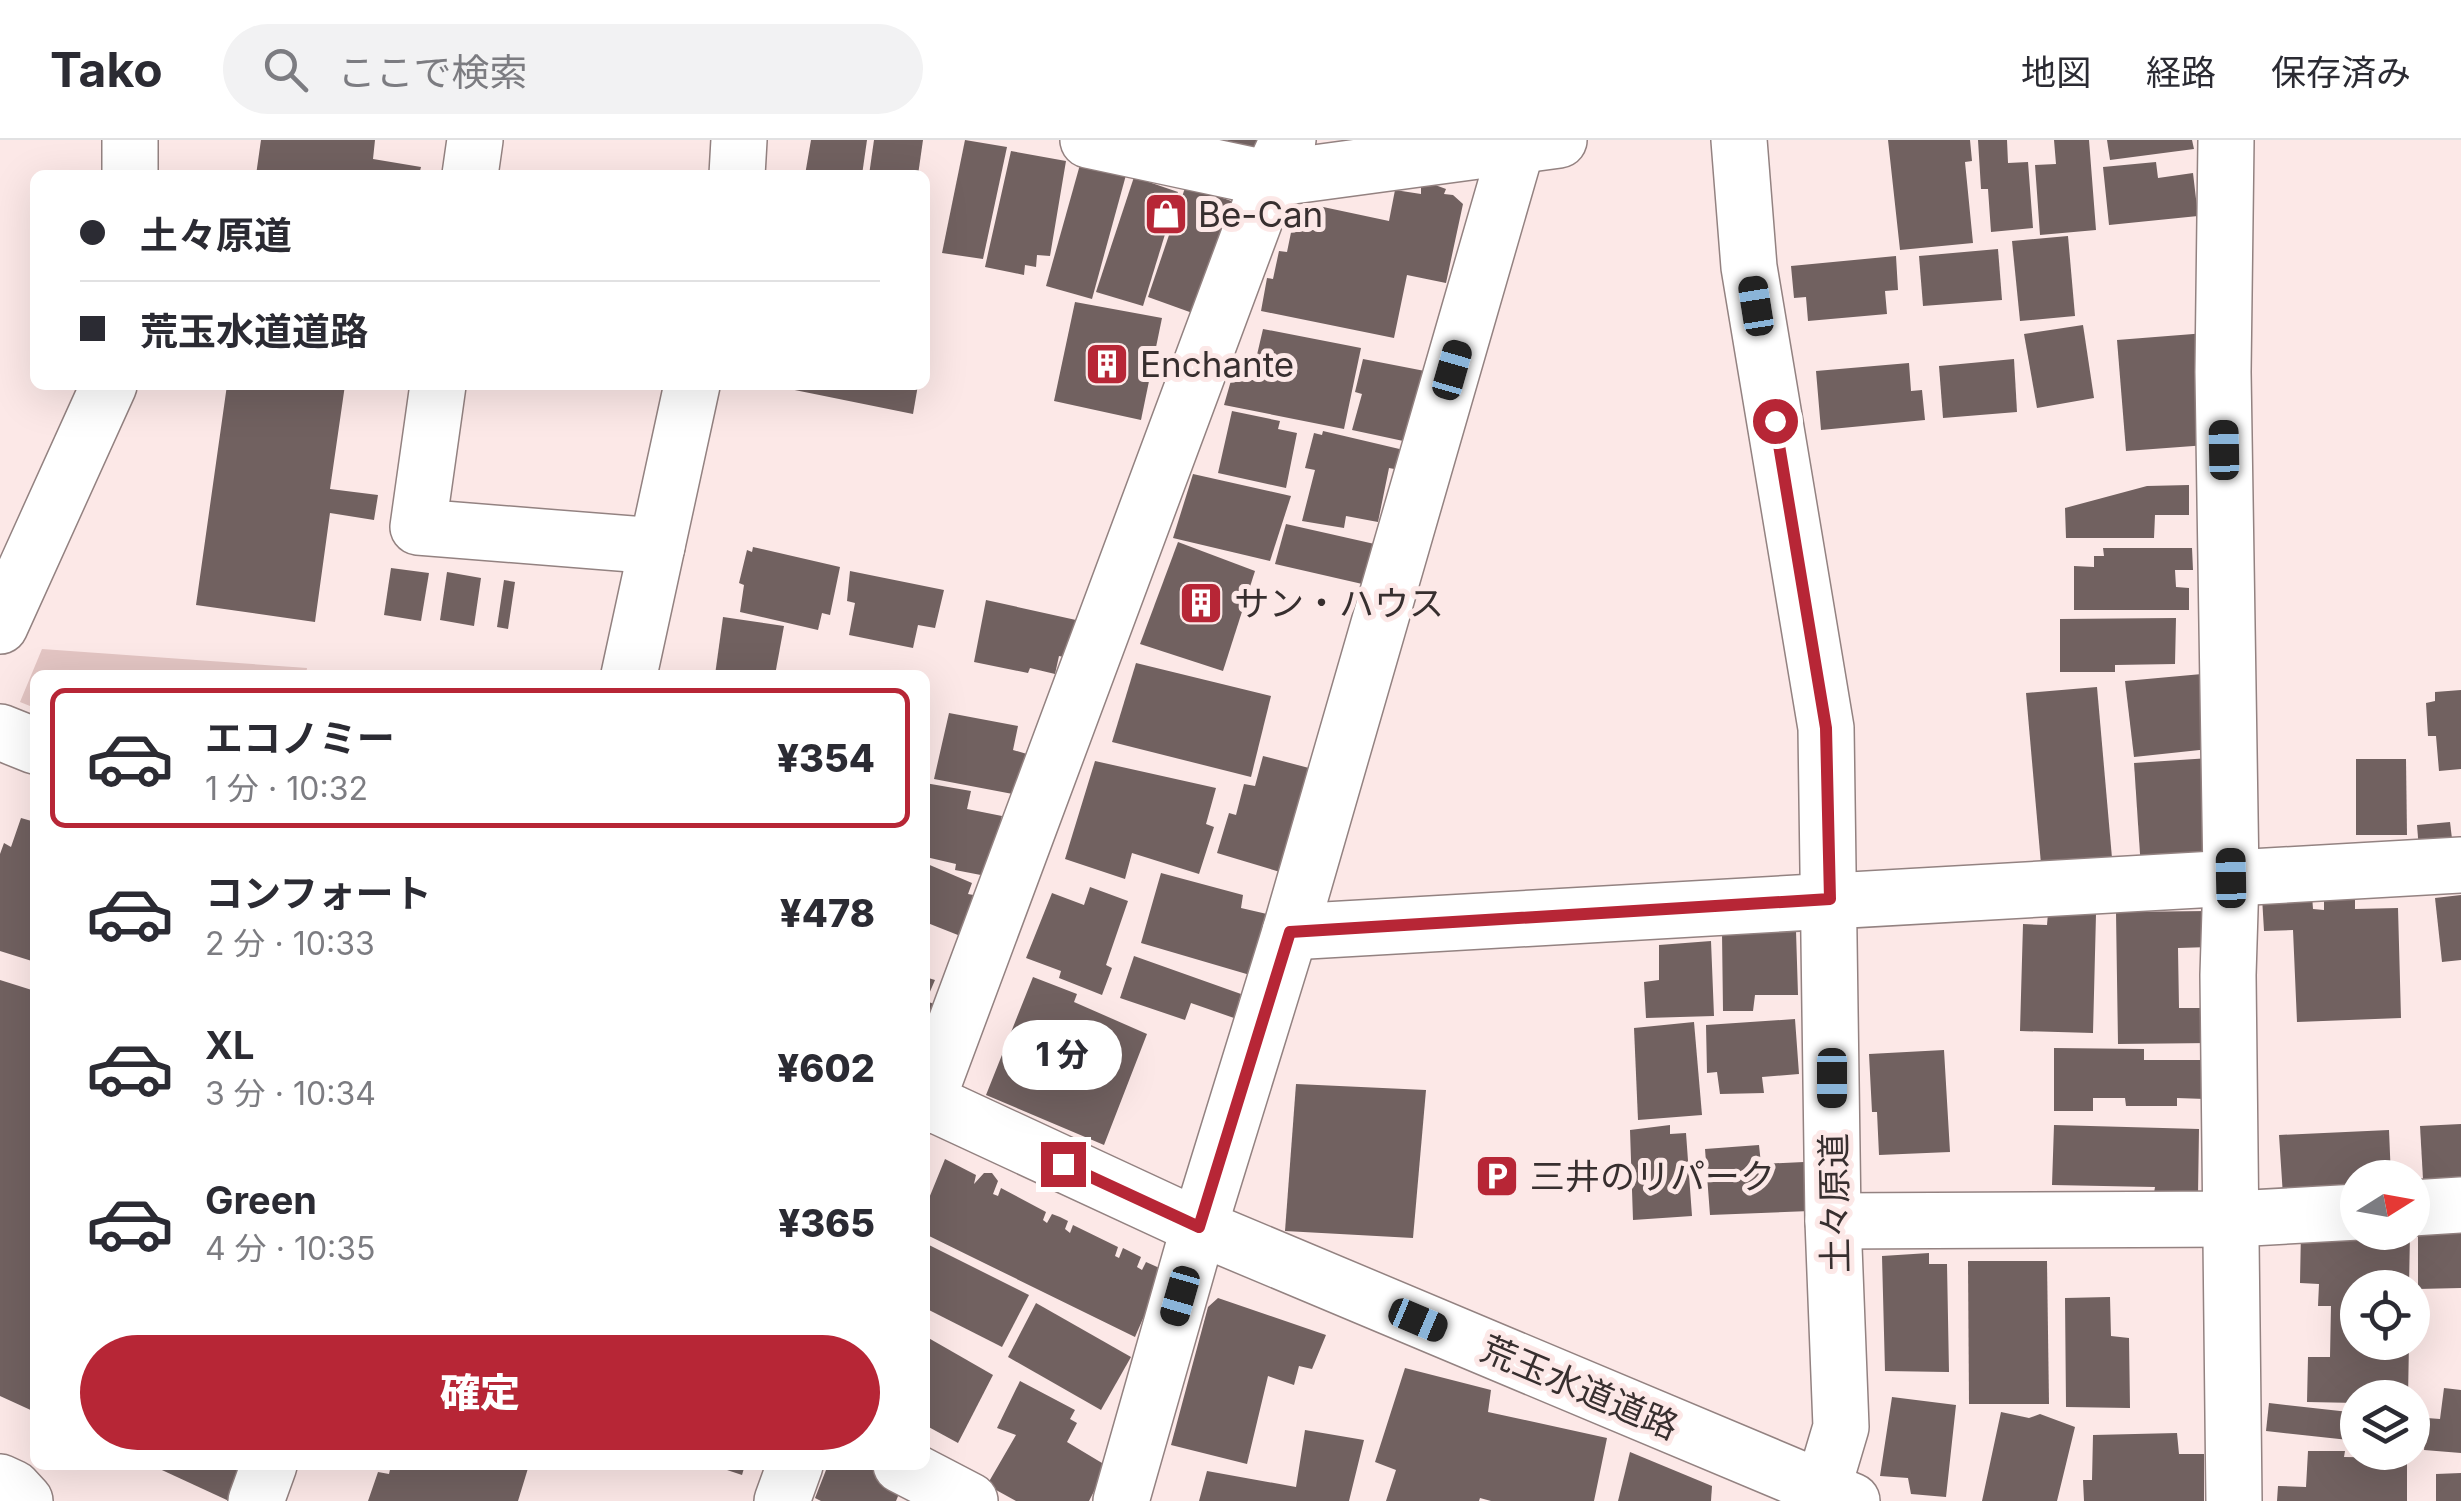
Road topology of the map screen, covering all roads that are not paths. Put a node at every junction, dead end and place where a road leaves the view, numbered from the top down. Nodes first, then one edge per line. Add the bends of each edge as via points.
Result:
1 (130, 140) edge
2 (475, 140) edge
3 (739, 140) edge
4 (1088, 140) edge
5 (1739, 140) edge
6 (2226, 140) edge
7 (1538, 143) edge
8 (1279, 159) edge
9 (130, 170) edge
10 (471, 170) edge
11 (737, 170) edge
12 (107, 390) edge
13 (437, 390) edge
14 (691, 390) edge
15 (657, 546) junction
16 (0, 626) edge
17 (631, 670) edge
18 (0, 732) edge
19 (30, 744) edge
20 (2461, 865) edge
21 (2231, 878) junction
22 (1830, 899) junction
23 (1290, 932) junction
24 (930, 1092) edge
25 (930, 1105) edge
26 (2461, 1205) edge
27 (2430, 1207) edge
28 (2340, 1213) edge
29 (2233, 1220) junction
30 (1833, 1221) junction
31 (1199, 1227) junction
32 (267, 1470) edge
33 (792, 1470) edge
34 (911, 1470) edge
35 (0, 1482) edge
36 (1831, 1497) edge
37 (25, 1501) edge
38 (256, 1501) edge
39 (782, 1501) edge
40 (970, 1501) edge
41 (1121, 1501) edge
42 (2234, 1501) edge

1 - 9 street
2 - 10 street
3 - 11 street
4 - 8 street
5 - 22 street, 土々原道 via 1750,267 1826,728
6 - 21 street
7 - 8 street
7 - 23 street
8 - 24 street
12 - 16 street
13 - 15 street via 418,527
14 - 15 street
15 - 17 street
18 - 19 street
20 - 21 street
21 - 22 street
21 - 29 street
22 - 23 street
22 - 30 street, 土々原道
23 - 31 street
25 - 31 street, 荒玉水道道路
26 - 27 street
28 - 29 street
29 - 30 street
29 - 42 street
30 - 36 street, 土々原道 via 1841,1427
31 - 36 street, 荒玉水道道路
31 - 41 street
32 - 38 street
33 - 39 street
34 - 40 street
35 - 37 street

